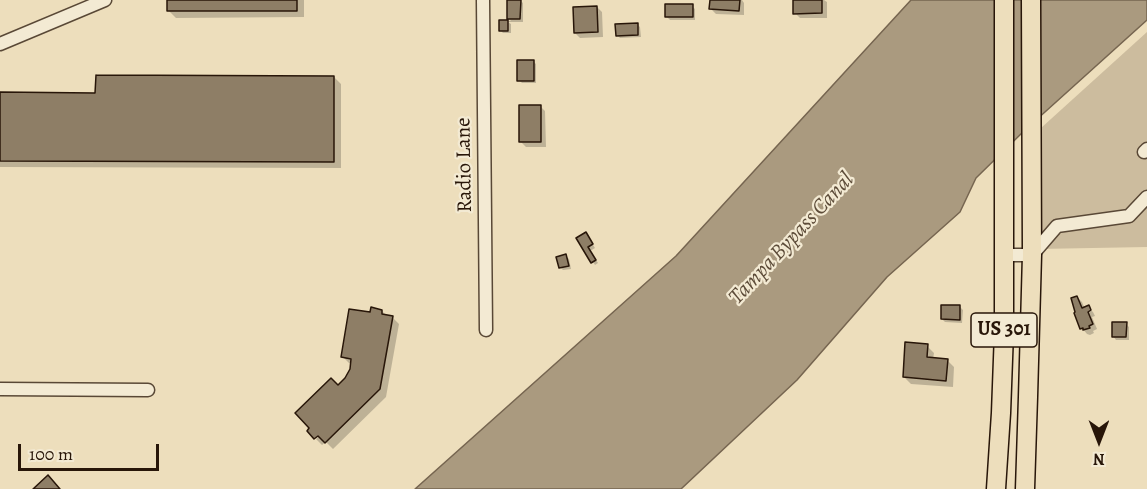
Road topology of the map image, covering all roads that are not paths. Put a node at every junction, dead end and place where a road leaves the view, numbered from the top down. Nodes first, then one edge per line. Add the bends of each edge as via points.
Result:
1 (105, 0) edge
2 (483, 0) edge
3 (1004, 0) edge
4 (1031, 0) edge
5 (0, 44) edge
6 (1147, 197) edge
7 (1004, 255) junction
8 (1032, 255) junction
9 (486, 330) dead end
10 (0, 389) edge
11 (148, 390) dead end
12 (996, 489) edge
13 (1025, 489) edge

1 - 5 street
2 - 9 street, Radio Lane
3 - 7 main road, US 301
4 - 8 main road, US 301
6 - 8 street via 1129,216 1058,226
7 - 8 street
7 - 12 main road, US 301 via 1002,403
8 - 13 main road, US 301
10 - 11 street

